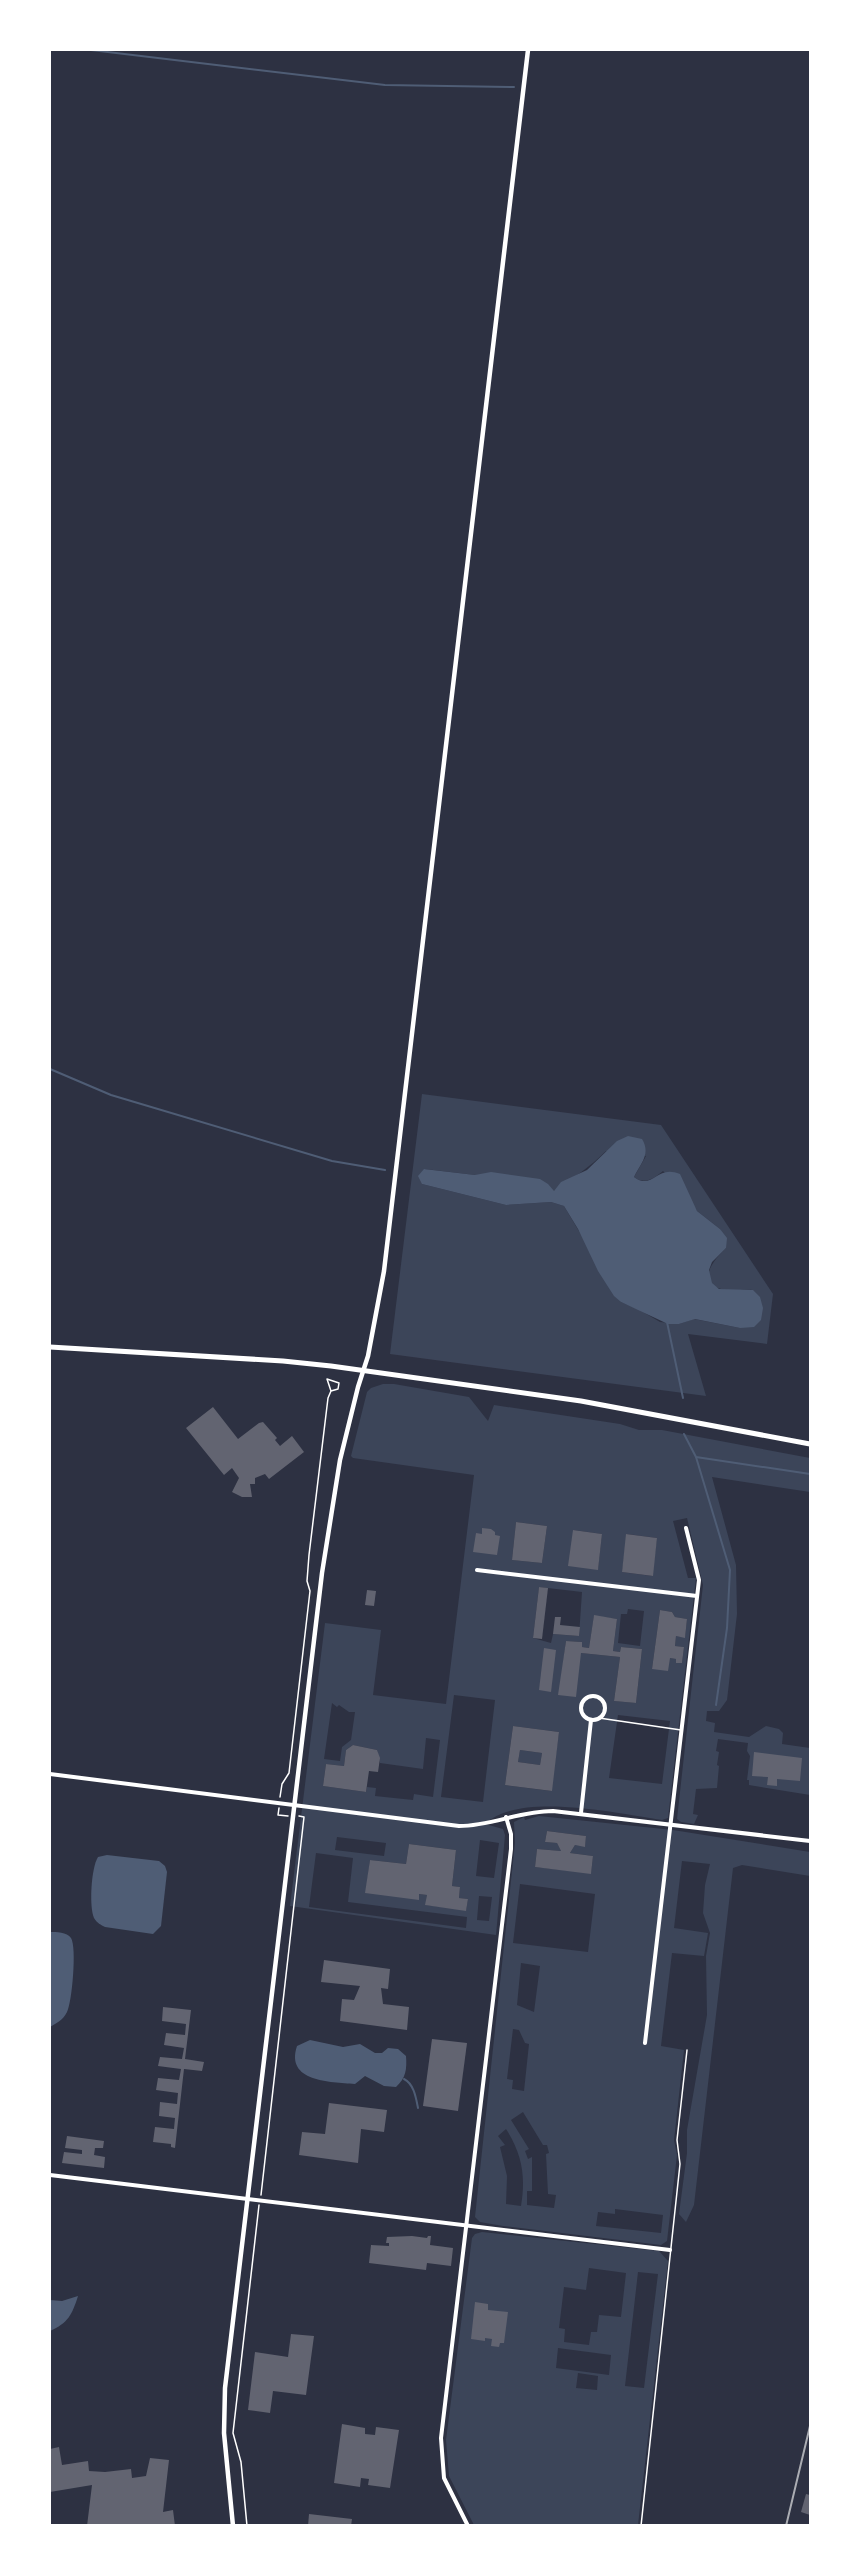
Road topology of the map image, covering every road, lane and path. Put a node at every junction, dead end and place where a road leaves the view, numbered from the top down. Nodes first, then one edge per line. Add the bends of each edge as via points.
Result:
1 (528, 50) edge
2 (50, 1347) edge
3 (363, 1370) junction
4 (331, 1391) junction
5 (810, 1444) edge
6 (686, 1528) dead end
7 (477, 1570) dead end
8 (697, 1596) junction
9 (599, 1718) junction
10 (591, 1720) junction
11 (682, 1730) junction
12 (50, 1774) edge
13 (281, 1795) dead end
14 (294, 1804) junction
15 (279, 1812) dead end
16 (580, 1813) junction
17 (292, 1816) junction
18 (506, 1817) junction
19 (671, 1825) junction
20 (810, 1841) edge
21 (645, 2043) dead end
22 (687, 2050) dead end
23 (50, 2175) edge
24 (261, 2192) dead end
25 (248, 2197) junction
26 (259, 2207) dead end
27 (468, 2225) junction
28 (670, 2250) junction
29 (233, 2526) edge
30 (247, 2526) edge
31 (468, 2526) edge
32 (641, 2526) edge

1 - 3 street via 384,1271
2 - 3 main road via 284,1361
3 - 5 main road via 580,1401
3 - 14 street via 340,1460 323,1563
4 - 4 path via 338,1389 339,1383 327,1379
4 - 13 path via 309,1555 310,1591 289,1773
6 - 8 street via 698,1573
7 - 8 street
8 - 11 street
9 - 10 street
9 - 10 street via 604,1713 602,1701 588,1697 581,1710
9 - 11 lane
10 - 16 street
11 - 19 street
12 - 14 street
14 - 17 street
14 - 18 street via 459,1826 477,1826
15 - 17 path via 278,1815
16 - 18 street via 536,1811
16 - 19 street
17 - 24 path via 304,1817
17 - 25 street
18 - 27 street via 512,1849
19 - 20 street
19 - 21 street
22 - 28 lane
23 - 25 street
25 - 27 street
25 - 29 street via 224,2412
26 - 30 path via 234,2433
27 - 28 street
27 - 31 street via 441,2438 444,2478
28 - 32 lane

